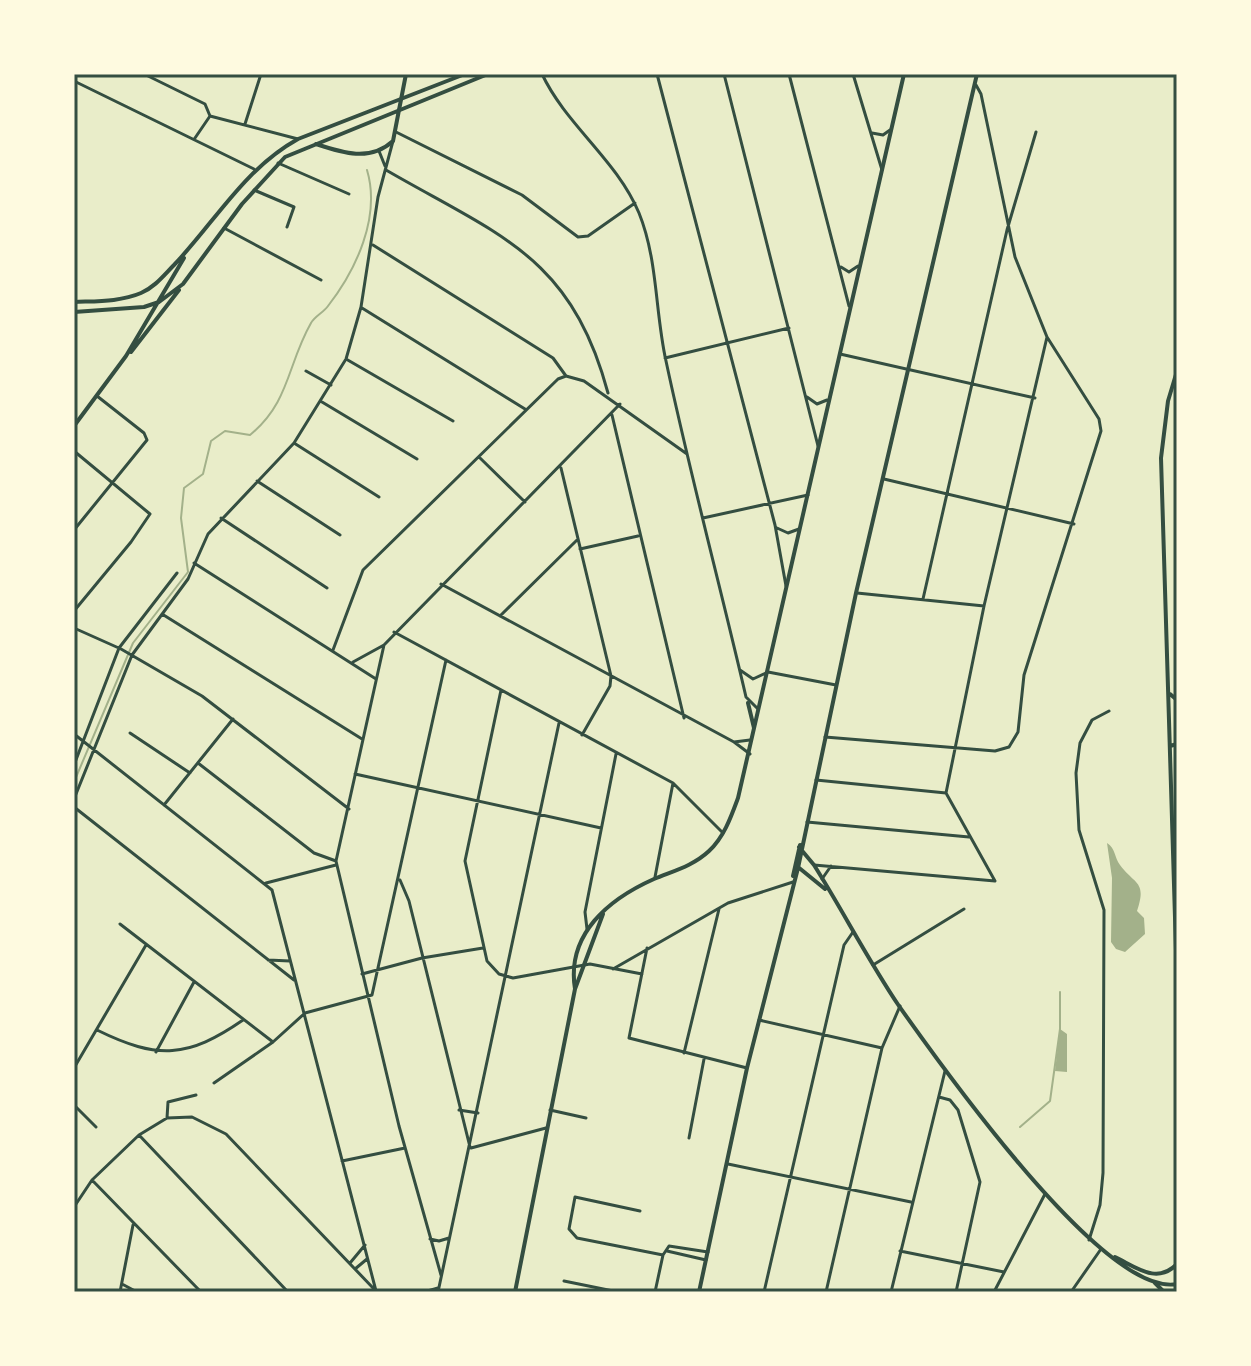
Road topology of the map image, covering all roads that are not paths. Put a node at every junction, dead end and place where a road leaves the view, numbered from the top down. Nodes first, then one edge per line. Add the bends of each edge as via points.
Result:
1 (144, 74) edge
2 (261, 74) edge
3 (406, 74) edge
4 (465, 74) edge
5 (488, 74) edge
6 (542, 74) edge
7 (657, 74) edge
8 (724, 74) edge
9 (789, 74) edge
10 (853, 74) edge
11 (904, 74) edge
12 (977, 74) edge
13 (74, 81) edge
14 (975, 84) junction
15 (399, 100) junction
16 (971, 102) junction
17 (399, 110) junction
18 (984, 112) junction
19 (210, 116) junction
20 (245, 125) junction
21 (890, 130) junction
22 (396, 132) junction
23 (1036, 132) dead end
24 (872, 133) junction
25 (195, 138) junction
26 (298, 139) junction
27 (393, 141) junction
28 (314, 143) junction
29 (378, 150) junction
30 (241, 163) junction
31 (278, 163) junction
32 (254, 169) junction
33 (386, 170) junction
34 (882, 171) junction
35 (249, 175) junction
36 (254, 190) junction
37 (349, 194) dead end
38 (635, 203) junction
39 (287, 227) dead end
40 (224, 228) junction
41 (1007, 230) junction
42 (373, 245) junction
43 (185, 256) junction
44 (839, 264) junction
45 (858, 266) junction
46 (321, 280) dead end
47 (183, 284) junction
48 (74, 302) edge
49 (159, 302) junction
50 (361, 307) junction
51 (850, 307) junction
52 (74, 312) edge
53 (789, 328) junction
54 (1047, 337) junction
55 (728, 344) junction
56 (839, 353) junction
57 (126, 356) junction
58 (665, 358) junction
59 (346, 359) junction
60 (908, 369) junction
61 (306, 371) dead end
62 (1177, 371) edge
63 (566, 376) junction
64 (972, 384) junction
65 (331, 385) junction
66 (608, 395) junction
67 (806, 395) junction
68 (97, 396) junction
69 (830, 398) junction
70 (1035, 398) junction
71 (322, 402) junction
72 (620, 404) junction
73 (525, 409) junction
74 (612, 414) junction
75 (453, 421) dead end
76 (74, 426) edge
77 (294, 443) junction
78 (818, 447) junction
79 (74, 451) edge
80 (687, 454) junction
81 (479, 457) junction
82 (417, 459) dead end
83 (561, 466) junction
84 (882, 478) junction
85 (257, 481) junction
86 (113, 483) junction
87 (808, 495) junction
88 (945, 495) junction
89 (379, 497) dead end
90 (525, 502) junction
91 (768, 502) junction
92 (1007, 507) junction
93 (221, 518) junction
94 (703, 518) junction
95 (1074, 524) junction
96 (775, 525) junction
97 (801, 526) junction
98 (74, 530) edge
99 (340, 535) dead end
100 (639, 536) junction
101 (577, 540) junction
102 (580, 549) junction
103 (194, 563) junction
104 (177, 573) dead end
105 (441, 584) junction
106 (327, 588) dead end
107 (787, 591) junction
108 (856, 593) junction
109 (923, 599) junction
110 (984, 606) junction
111 (74, 611) edge
112 (162, 614) junction
113 (500, 616) junction
114 (74, 628) edge
115 (394, 632) junction
116 (384, 645) junction
117 (120, 649) junction
118 (333, 650) junction
119 (130, 654) junction
120 (446, 660) junction
121 (353, 662) junction
122 (740, 670) junction
123 (768, 672) junction
124 (611, 676) junction
125 (376, 679) junction
126 (836, 685) junction
127 (501, 690) junction
128 (1168, 692) junction
129 (1177, 700) edge
130 (748, 703) junction
131 (760, 710) junction
132 (1109, 711) dead end
133 (684, 718) junction
134 (233, 719) junction
135 (559, 723) junction
136 (755, 732) junction
137 (130, 733) dead end
138 (74, 734) edge
139 (582, 735) junction
140 (825, 737) junction
141 (362, 739) junction
142 (752, 740) junction
143 (85, 742) junction
144 (734, 742) junction
145 (1177, 744) edge
146 (1170, 746) junction
147 (955, 747) junction
148 (94, 749) junction
149 (616, 754) junction
150 (750, 754) junction
151 (198, 763) junction
152 (74, 765) edge
153 (190, 773) junction
154 (355, 774) junction
155 (816, 780) junction
156 (673, 783) junction
157 (417, 788) junction
158 (946, 793) junction
159 (74, 799) edge
160 (478, 800) junction
161 (164, 805) junction
162 (74, 807) edge
163 (349, 809) junction
164 (538, 812) junction
165 (807, 822) junction
166 (963, 827) junction
167 (601, 828) junction
168 (723, 833) junction
169 (954, 836) junction
170 (969, 837) junction
171 (801, 848) junction
172 (336, 863) junction
173 (814, 865) junction
174 (797, 866) junction
175 (831, 866) junction
176 (654, 879) junction
177 (822, 879) junction
178 (400, 880) junction
179 (793, 882) junction
180 (266, 883) junction
181 (827, 891) junction
182 (719, 908) junction
183 (964, 909) dead end
184 (605, 910) junction
185 (120, 924) dead end
186 (587, 929) junction
187 (853, 935) junction
188 (146, 945) junction
189 (483, 948) junction
190 (647, 948) junction
191 (422, 958) junction
192 (268, 960) junction
193 (290, 961) junction
194 (583, 965) junction
195 (873, 965) junction
196 (574, 967) junction
197 (379, 969) junction
198 (613, 969) junction
199 (362, 974) junction
200 (642, 974) junction
201 (505, 977) junction
202 (295, 981) junction
203 (194, 982) junction
204 (1177, 983) edge
205 (575, 989) junction
206 (368, 998) junction
207 (900, 1006) junction
208 (904, 1012) junction
209 (305, 1013) junction
210 (893, 1017) junction
211 (243, 1020) junction
212 (759, 1020) junction
213 (97, 1030) junction
214 (821, 1035) junction
215 (273, 1042) junction
216 (882, 1048) junction
217 (156, 1052) junction
218 (684, 1053) junction
219 (704, 1058) junction
220 (74, 1068) edge
221 (747, 1068) junction
222 (946, 1068) junction
223 (214, 1083) dead end
224 (196, 1095) dead end
225 (938, 1097) junction
226 (74, 1105) edge
227 (459, 1110) junction
228 (550, 1110) junction
229 (478, 1113) junction
230 (167, 1118) junction
231 (586, 1118) dead end
232 (96, 1127) dead end
233 (546, 1128) junction
234 (139, 1135) junction
235 (689, 1138) dead end
236 (405, 1148) junction
237 (471, 1148) junction
238 (341, 1162) junction
239 (728, 1164) junction
240 (791, 1177) junction
241 (92, 1180) junction
242 (850, 1189) junction
243 (1046, 1197) junction
244 (911, 1202) junction
245 (74, 1207) edge
246 (640, 1211) dead end
247 (133, 1223) junction
248 (449, 1238) junction
249 (428, 1239) junction
250 (1089, 1240) junction
251 (365, 1245) junction
252 (1101, 1249) junction
253 (900, 1251) junction
254 (708, 1252) junction
255 (664, 1253) junction
256 (1106, 1253) junction
257 (368, 1256) junction
258 (706, 1260) junction
259 (963, 1263) junction
260 (350, 1264) junction
261 (1177, 1264) edge
262 (355, 1269) junction
263 (1004, 1272) junction
264 (441, 1275) junction
265 (564, 1281) dead end
266 (1155, 1283) junction
267 (122, 1284) junction
268 (1177, 1284) edge
269 (438, 1290) edge
270 (120, 1292) edge
271 (137, 1292) edge
272 (201, 1292) edge
273 (288, 1292) edge
274 (376, 1292) edge
275 (424, 1292) edge
276 (515, 1292) edge
277 (618, 1292) edge
278 (655, 1292) edge
279 (669, 1292) edge
280 (681, 1292) edge
281 (699, 1292) edge
282 (764, 1292) edge
283 (826, 1292) edge
284 (891, 1292) edge
285 (956, 1292) edge
286 (994, 1292) edge
287 (1071, 1292) edge
288 (1164, 1292) edge

1 - 19 street via 205,104
2 - 20 street
3 - 15 street
4 - 15 street
5 - 17 street
6 - 38 street
7 - 55 street
8 - 53 street
9 - 44 street
10 - 24 street
11 - 21 street
12 - 14 street
13 - 25 street
14 - 16 street
14 - 18 street
15 - 17 street
15 - 26 street
16 - 18 street
16 - 60 street
17 - 22 street
17 - 28 street
18 - 41 street
19 - 20 street
19 - 25 street
20 - 26 street
21 - 24 street
21 - 34 street
22 - 27 street
22 - 38 street via 522,195 578,237 588,236
23 - 41 street
24 - 34 street
25 - 30 street
26 - 32 street
27 - 29 street
27 - 33 street
28 - 29 street via 351,155
28 - 31 street
29 - 33 street
30 - 32 street
30 - 35 street
31 - 36 street
31 - 37 street
32 - 35 street
33 - 42 street
33 - 66 street via 490,228 535,260 592,338
34 - 45 street
35 - 43 street
36 - 39 street via 294,207
36 - 40 street
38 - 58 street via 654,268
40 - 46 street
40 - 47 street
41 - 54 street
41 - 64 street
42 - 50 street
42 - 63 street via 542,351
43 - 48 street via 146,291 114,300
43 - 49 street
44 - 45 street via 847,272
44 - 51 street
45 - 51 street
47 - 49 street
47 - 57 street
49 - 52 street
49 - 57 street
50 - 59 street
50 - 73 street
51 - 56 street
53 - 55 street
53 - 67 street
54 - 70 street
54 - 95 street via 1101,425
55 - 58 street
55 - 91 street
56 - 60 street
56 - 69 street
57 - 68 street
58 - 80 street
59 - 65 street
59 - 75 street
60 - 64 street
60 - 84 street
61 - 65 street
62 - 128 street via 1161,458
63 - 66 street
63 - 73 street
64 - 70 street
64 - 88 street
65 - 71 street
66 - 72 street
67 - 69 street via 817,404
67 - 78 street
68 - 76 street
68 - 86 street via 147,440
69 - 78 street
70 - 92 street
71 - 77 street
71 - 82 street
72 - 74 street
72 - 80 street
73 - 81 street
74 - 83 street
74 - 100 street
77 - 85 street
77 - 89 street
78 - 87 street
79 - 86 street
80 - 94 street
81 - 90 street
81 - 118 street via 363,570
83 - 90 street
83 - 101 street
84 - 88 street
84 - 108 street
85 - 93 street
85 - 99 street
86 - 98 street
86 - 111 street via 147,508 148,521
87 - 91 street
87 - 97 street
88 - 92 street
88 - 109 street
90 - 105 street
91 - 94 street
91 - 96 street
92 - 95 street
92 - 110 street
93 - 103 street
93 - 106 street
94 - 122 street
95 - 147 street via 1024,675 1016,736 1000,751
96 - 97 street via 788,533
96 - 107 street
97 - 107 street
100 - 102 street
100 - 133 street
101 - 102 street
101 - 113 street
102 - 124 street
103 - 112 street
103 - 118 street
104 - 117 street
105 - 113 street
105 - 115 street
107 - 123 street
108 - 109 street
108 - 126 street
109 - 110 street
110 - 147 street
112 - 119 street
112 - 141 street
113 - 124 street
114 - 117 street
115 - 116 street
115 - 120 street
116 - 121 street
116 - 125 street
117 - 119 street
117 - 143 street
118 - 121 street
119 - 134 street
119 - 148 street
120 - 127 street
120 - 157 street
121 - 125 street
122 - 123 street via 753,679
122 - 130 street
123 - 126 street
123 - 131 street
124 - 133 street
124 - 139 street
125 - 141 street
126 - 140 street
127 - 135 street
127 - 160 street
128 - 129 street
128 - 146 street
130 - 131 street
130 - 136 street
131 - 136 street
132 - 250 street via 1092,720 1080,743 1076,773 1079,830 1104,910 1103,1173
133 - 144 street
134 - 151 street
134 - 163 street
135 - 139 street
135 - 164 street
136 - 142 street
137 - 153 street
138 - 143 street
139 - 149 street
140 - 147 street
140 - 155 street
141 - 154 street
142 - 144 street
142 - 150 street
143 - 148 street
143 - 152 street
144 - 150 street
145 - 146 street
146 - 204 street
147 - 158 street
148 - 159 street
148 - 161 street
149 - 156 street
149 - 167 street
150 - 168 street
151 - 153 street
151 - 172 street via 314,853
153 - 161 street
154 - 157 street
154 - 163 street
155 - 158 street
155 - 165 street
156 - 168 street
156 - 176 street
157 - 160 street
157 - 178 street
158 - 166 street
160 - 164 street
160 - 189 street via 464,869
161 - 180 street
162 - 192 street
163 - 172 street
164 - 167 street
164 - 201 street
165 - 169 street
165 - 171 street
166 - 169 street
166 - 170 street
167 - 186 street via 585,912
168 - 176 street via 698,859
169 - 170 street
170 - 175 street via 995,877 993,883
171 - 173 street
171 - 174 street
172 - 180 street
172 - 199 street
173 - 175 street
173 - 177 street
174 - 179 street
174 - 181 street
175 - 177 street
176 - 184 street
177 - 181 street
178 - 191 street
178 - 197 street
179 - 182 street
179 - 212 street
180 - 193 street via 274,894
181 - 187 street
182 - 190 street
182 - 218 street
183 - 195 street
184 - 186 street
184 - 194 street
185 - 188 street
186 - 196 street
187 - 195 street
187 - 214 street via 844,945
188 - 203 street
188 - 213 street
189 - 191 street
189 - 201 street via 491,967
190 - 198 street
190 - 200 street
191 - 197 street
191 - 227 street
192 - 193 street
192 - 202 street
193 - 202 street
194 - 196 street
194 - 198 street
194 - 205 street
195 - 207 street
196 - 201 street
196 - 205 street
197 - 199 street
197 - 206 street
198 - 200 street
199 - 206 street
200 - 218 street via 629,1038
201 - 229 street
202 - 209 street
203 - 211 street
203 - 217 street
205 - 228 street
206 - 209 street
206 - 236 street
207 - 208 street
207 - 210 street
208 - 210 street
208 - 222 street
209 - 215 street
209 - 238 street
210 - 216 street
211 - 215 street
211 - 217 street via 197,1047
212 - 214 street
212 - 221 street
213 - 217 street
213 - 220 street
214 - 216 street
214 - 240 street
215 - 223 street
216 - 242 street
218 - 219 street
219 - 221 street
219 - 235 street
221 - 239 street
222 - 225 street
222 - 243 street
224 - 230 street via 168,1102
225 - 244 street
225 - 259 street via 950,1100 958,1110 979,1179
226 - 232 street
227 - 229 street
227 - 237 street
228 - 231 street
228 - 233 street
229 - 237 street
230 - 234 street
230 - 260 street via 192,1117 226,1134
233 - 237 street
233 - 276 street
234 - 241 street
234 - 273 street
236 - 238 street
236 - 249 street
237 - 248 street
238 - 251 street
239 - 240 street
239 - 254 street
240 - 242 street
240 - 282 street
241 - 245 street
241 - 247 street
242 - 244 street
242 - 283 street
243 - 250 street
243 - 263 street
244 - 253 street
246 - 255 street via 575,1197 569,1229 577,1238
247 - 267 street
247 - 272 street
248 - 249 street
248 - 264 street
249 - 264 street
250 - 252 street
251 - 257 street
251 - 260 street
252 - 256 street
252 - 287 street
253 - 259 street
253 - 284 street
254 - 255 street via 674,1245
254 - 258 street
255 - 258 street
255 - 278 street
256 - 261 street via 1151,1274 1167,1273
256 - 266 street
257 - 262 street
257 - 274 street
258 - 281 street
259 - 263 street
259 - 285 street
260 - 262 street
262 - 274 street
263 - 286 street
264 - 269 street
265 - 277 street
266 - 268 street
266 - 288 street
267 - 270 street
267 - 271 street
269 - 275 street
279 - 280 street

